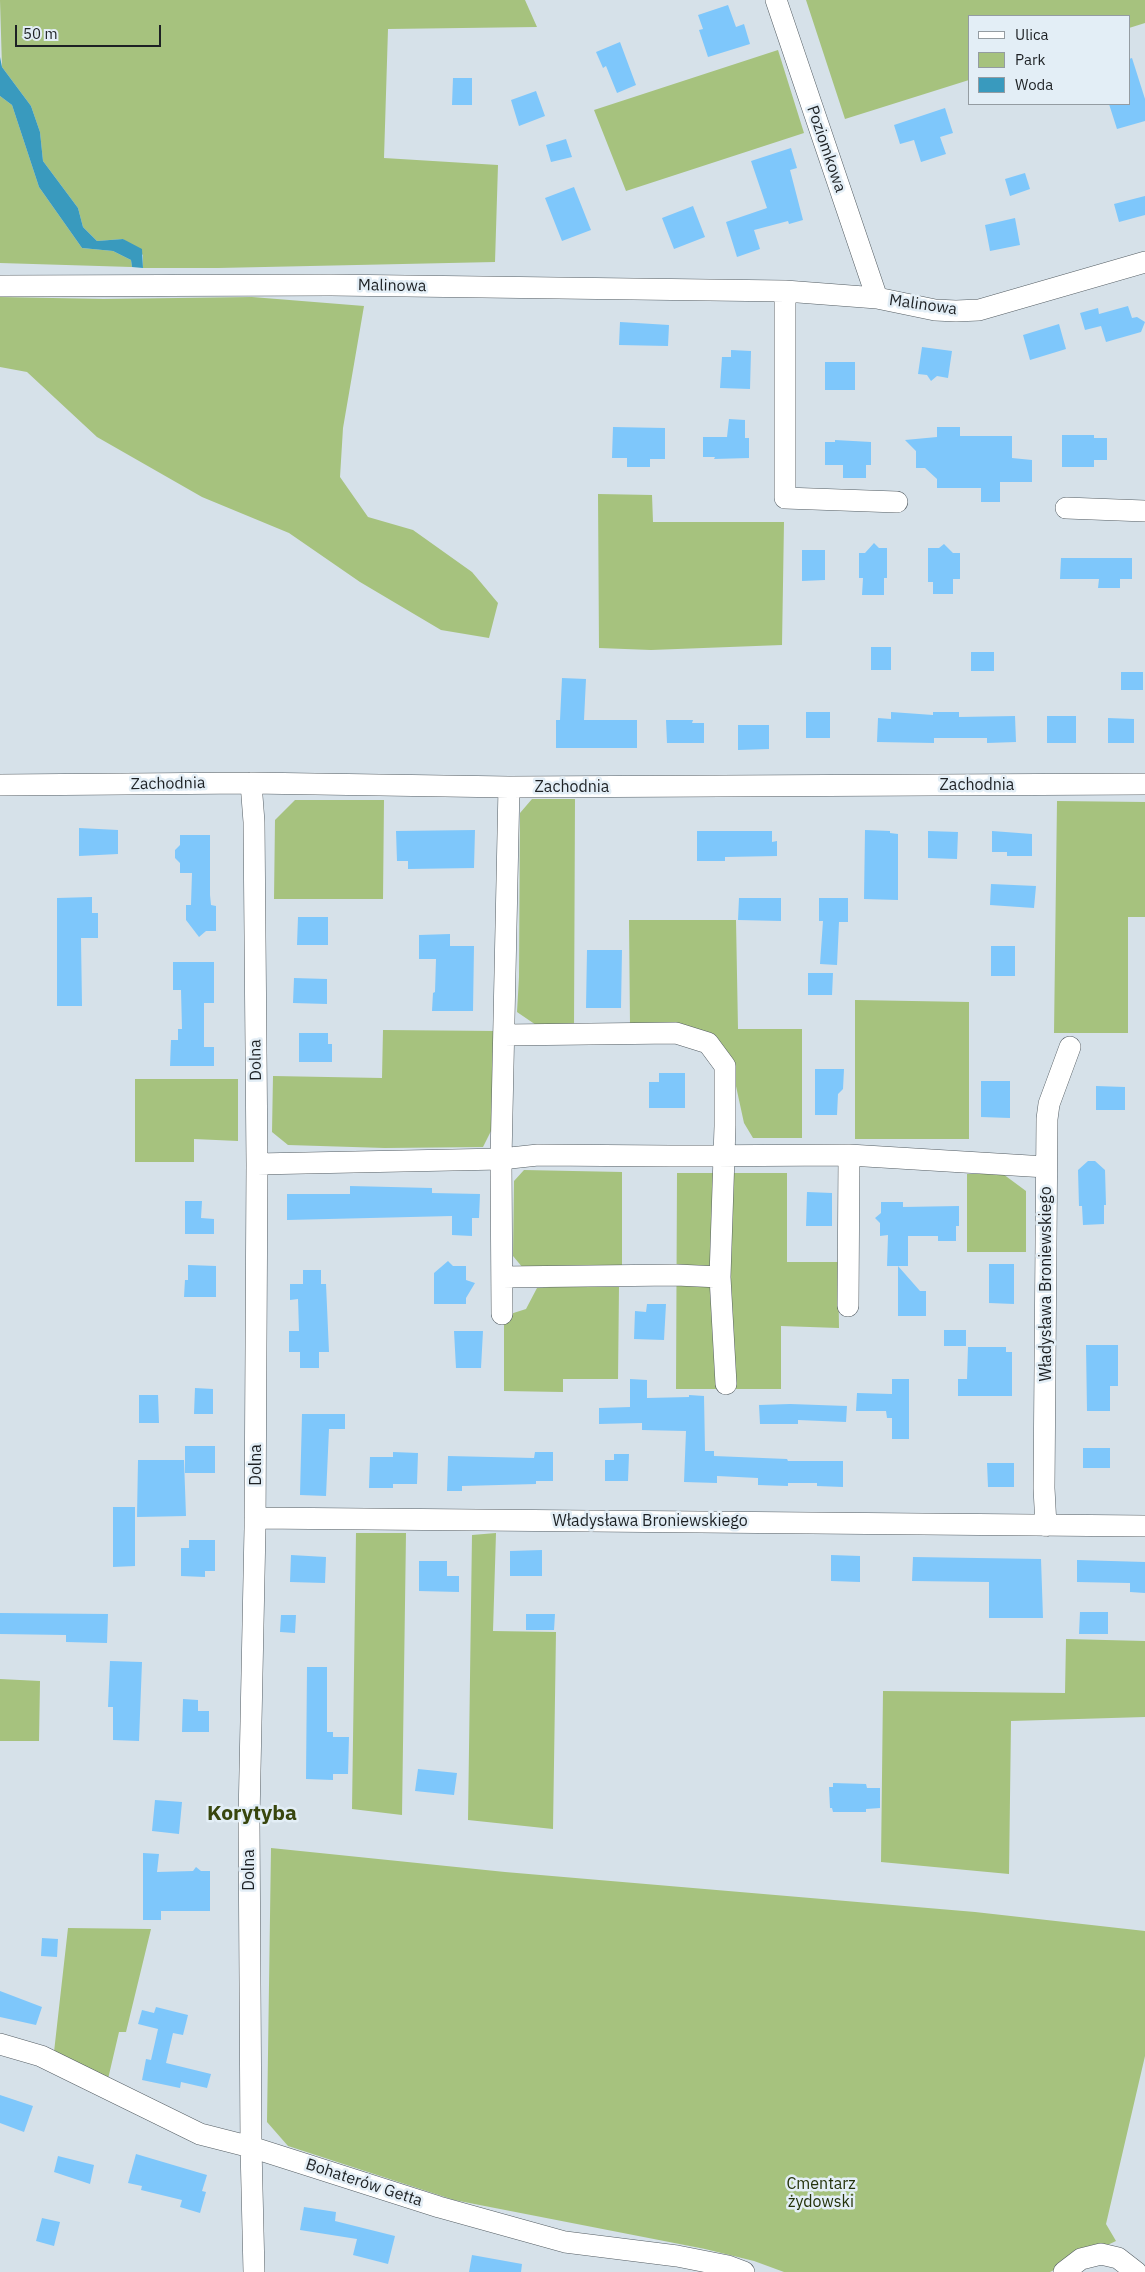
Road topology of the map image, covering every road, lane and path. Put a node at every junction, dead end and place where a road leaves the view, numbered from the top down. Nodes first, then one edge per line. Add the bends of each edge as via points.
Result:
1 (776, 0) edge
2 (1145, 262) edge
3 (0, 286) edge
4 (784, 291) junction
5 (877, 298) junction
6 (897, 502) dead end
7 (1066, 508) dead end
8 (1145, 511) edge
9 (251, 783) junction
10 (1145, 784) edge
11 (0, 785) edge
12 (509, 787) junction
13 (504, 1035) junction
14 (1070, 1046) dead end
15 (849, 1155) junction
16 (724, 1156) junction
17 (501, 1159) junction
18 (257, 1164) junction
19 (1046, 1167) junction
20 (720, 1277) junction
21 (502, 1278) junction
22 (848, 1306) dead end
23 (502, 1314) dead end
24 (726, 1384) dead end
25 (255, 1518) junction
26 (1046, 1526) junction
27 (1145, 1526) edge
28 (0, 2044) edge
29 (250, 2147) junction
30 (675, 2264) edge
31 (254, 2272) edge
32 (744, 2272) edge
33 (1064, 2272) edge
34 (1136, 2272) edge

1 - 5 street, Poziomkowa
2 - 5 street, Malinowa via 978,310 934,310
3 - 4 street, Malinowa via 350,285
4 - 5 street, Malinowa
4 - 6 street via 785,498
7 - 8 street
9 - 11 street, Zachodnia
9 - 12 street, Zachodnia
9 - 18 street, Dolna
10 - 12 street, Zachodnia
12 - 13 street
13 - 16 street via 676,1033 708,1043 725,1066
13 - 17 street
14 - 19 street, Władysława Broniewskiego via 1049,1104
15 - 16 street
15 - 19 street
15 - 22 street
16 - 17 street via 538,1155
16 - 20 street
17 - 18 street
17 - 21 street
18 - 25 street, Dolna
19 - 26 street, Władysława Broniewskiego
20 - 21 street
20 - 24 street
21 - 23 street
25 - 26 street, Władysława Broniewskiego
25 - 29 street, Dolna via 249,1819
26 - 27 street, Władysława Broniewskiego
28 - 29 street, Bohaterów Getta via 41,2056 200,2134
29 - 30 street, Bohaterów Getta via 439,2207 565,2242
29 - 31 street, Dolna
30 - 32 street, Bohaterów Getta via 728,2266
33 - 34 street via 1082,2259 1101,2254 1118,2258

